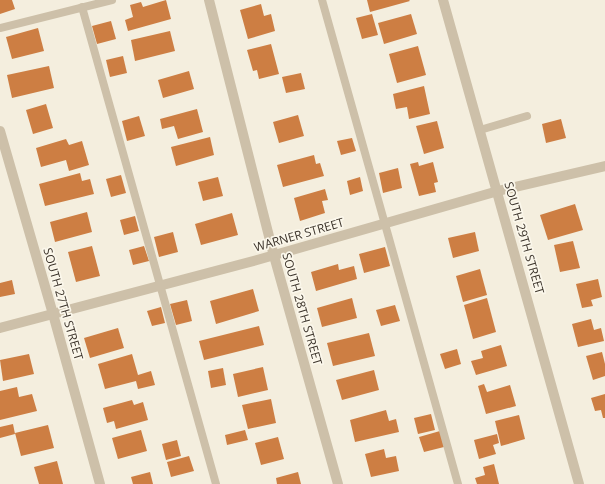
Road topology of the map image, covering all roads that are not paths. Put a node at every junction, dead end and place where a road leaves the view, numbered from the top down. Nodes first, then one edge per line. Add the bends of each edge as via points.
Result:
1 (112, 0) edge
2 (209, 0) edge
3 (322, 0) edge
4 (443, 0) edge
5 (82, 7) junction
6 (0, 28) edge
7 (527, 116) dead end
8 (480, 130) junction
9 (0, 131) edge
10 (605, 166) edge
11 (498, 192) junction
12 (385, 224) junction
13 (274, 256) junction
14 (161, 287) junction
15 (53, 314) junction
16 (0, 328) edge
17 (100, 484) edge
18 (216, 484) edge
19 (338, 484) edge
20 (458, 484) edge
21 (579, 484) edge

1 - 5 lane
2 - 13 street, SOUTH 28TH STREET
3 - 12 lane
4 - 8 street, SOUTH 29TH STREET
5 - 6 lane
5 - 14 lane
7 - 8 lane
8 - 11 street, SOUTH 29TH STREET
9 - 15 street, SOUTH 27TH STREET
10 - 11 street, WARNER STREET
11 - 12 street, WARNER STREET
11 - 21 street, SOUTH 29TH STREET
12 - 13 street, WARNER STREET
12 - 20 lane
13 - 14 street, WARNER STREET
13 - 19 street, SOUTH 28TH STREET
14 - 15 street, WARNER STREET
14 - 18 lane
15 - 16 street, WARNER STREET
15 - 17 street, SOUTH 27TH STREET

